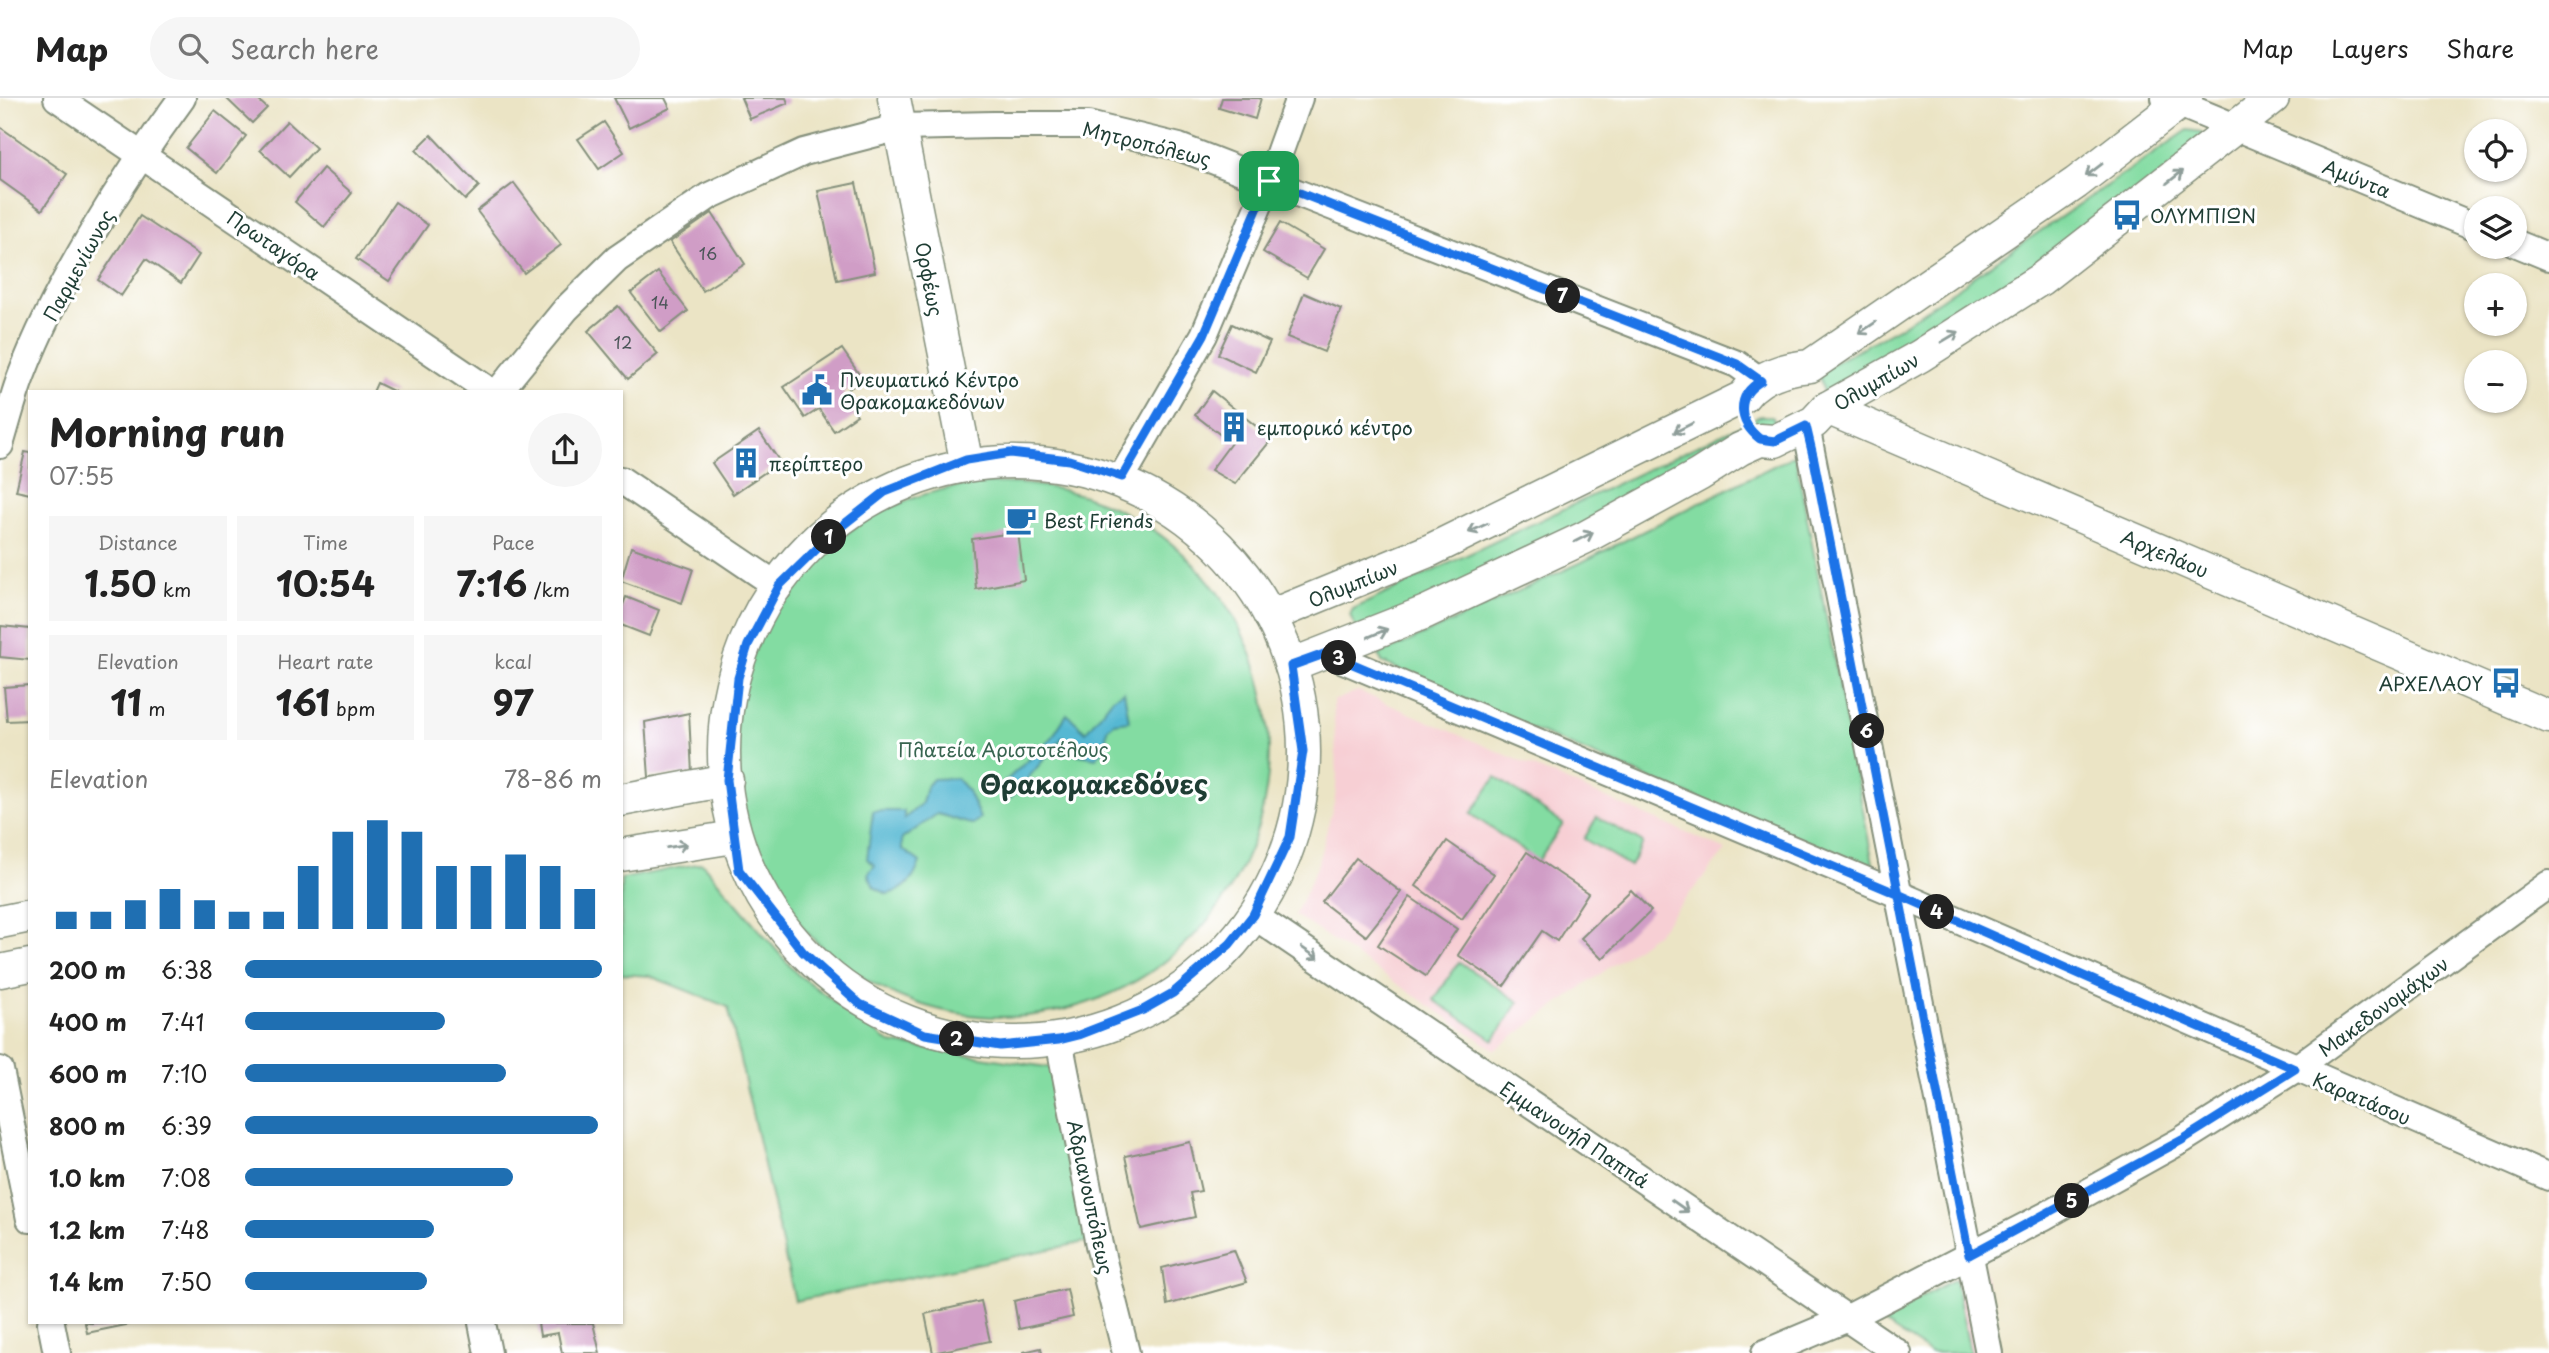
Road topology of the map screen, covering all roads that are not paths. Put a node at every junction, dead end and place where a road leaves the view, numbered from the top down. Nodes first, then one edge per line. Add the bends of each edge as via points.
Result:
1 (57, 98) edge
2 (182, 98) edge
3 (1300, 98) edge
4 (2273, 98) edge
5 (2177, 100) edge
6 (897, 113) edge
7 (2238, 128) junction
8 (141, 154) junction
9 (1269, 181) junction
10 (2464, 222) edge
11 (2527, 248) edge
12 (2549, 257) edge
13 (1810, 366) junction
14 (1752, 389) junction
15 (488, 390) edge
16 (500, 390) edge
17 (1817, 417) junction
18 (1760, 439) junction
19 (0, 445) edge
20 (966, 460) junction
21 (1122, 477) junction
22 (623, 481) edge
23 (779, 586) junction
24 (1270, 616) junction
25 (1327, 653) junction
26 (1291, 666) junction
27 (2549, 717) edge
28 (727, 780) junction
29 (623, 800) edge
30 (734, 837) junction
31 (623, 855) edge
32 (2549, 884) edge
33 (1900, 895) junction
34 (1253, 915) junction
35 (28, 916) edge
36 (0, 922) edge
37 (28, 965) edge
38 (0, 971) edge
39 (1059, 1040) junction
40 (2295, 1069) junction
41 (0, 1070) edge
42 (2549, 1177) edge
43 (28, 1209) edge
44 (1969, 1255) junction
45 (1848, 1318) junction
46 (51, 1324) edge
47 (482, 1324) edge
48 (57, 1353) edge
49 (488, 1353) edge
50 (1126, 1353) edge
51 (1765, 1353) edge
52 (1898, 1353) edge
53 (1989, 1353) edge

1 - 8 street, Πρωταγόρα
2 - 8 street, Παρμενίωνος
3 - 9 street
4 - 7 street, Ολυμπίων
5 - 7 street
5 -> 13 street, Ολυμπίων via 2076,183
6 - 9 street, Μητροπόλεως via 1088,125 1179,147
6 - 16 street, Μητροπόλεως via 709,196 617,260 566,309
6 - 20 street, Ορφέως
7 - 10 street, Αμύντα
17 -> 7 street, Ολυμπίων via 2041,279
8 - 15 street, Πρωταγόρα
8 - 19 street, Παρμενίωνος via 60,293 22,374
9 - 14 street, Μητροπόλεως via 1737,364
9 - 21 street via 1204,335
11 - 12 street
13 - 14 street, Ολυμπίων via 1778,372
13 - 17 street via 1827,381 1830,398
14 - 18 street via 1744,423
14 -> 24 street, Ολυμπίων via 1432,550
17 - 18 street, Ολυμπίων via 1775,441
17 - 27 street, Αρχελάου
17 - 33 street
25 -> 18 street, Ολυμπίων via 1584,538
20 - 21 street via 1010,453 1069,460
20 - 23 street via 885,492 833,533
21 - 24 street via 1187,514 1237,563
22 - 23 street
23 - 28 street via 748,645 738,678
24 - 26 street
25 - 26 street, Ολυμπίων
25 - 33 street, Καρατάσου
26 - 34 street via 1303,751 1300,775 1290,837
28 - 29 street
28 - 30 street
31 -> 30 street
30 - 39 street via 739,870 803,952 860,1004 925,1034 1000,1046
32 - 40 street, Μακεδονομάχων
33 - 40 street, Καρατάσου
33 - 44 street
34 - 39 street via 1230,944 1173,993 1112,1023
34 -> 45 street, Εμμανουήλ Παππά
35 - 36 street
37 - 38 street
39 - 50 street, Αδριανουπόλεως via 1099,1245
40 - 42 street, Καρατάσου
40 - 44 street, Μακεδονομάχων via 2182,1140
41 - 43 street
44 - 45 street, Μακεδονομάχων
44 - 53 street
45 - 51 street, Μακεδονομάχων
45 - 52 street, Εμμανουήλ Παππά
46 - 48 street
47 - 49 street

